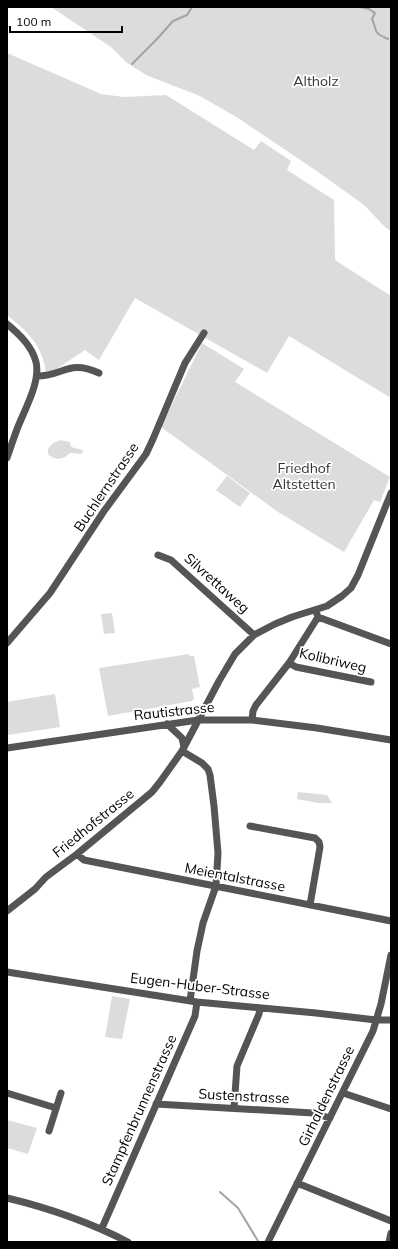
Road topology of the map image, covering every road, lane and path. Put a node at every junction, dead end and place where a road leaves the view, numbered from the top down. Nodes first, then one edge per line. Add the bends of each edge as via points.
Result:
1 (7, 324) edge
2 (204, 333) dead end
3 (99, 373) dead end
4 (37, 376) junction
5 (7, 458) edge
6 (391, 493) edge
7 (158, 555) dead end
8 (317, 614) junction
9 (254, 635) junction
10 (7, 642) edge
11 (391, 644) edge
12 (289, 663) junction
13 (371, 682) dead end
14 (198, 720) junction
15 (252, 720) junction
16 (167, 724) junction
17 (391, 740) edge
18 (7, 748) edge
19 (183, 749) junction
20 (250, 826) dead end
21 (77, 854) junction
22 (216, 886) junction
23 (310, 906) junction
24 (7, 911) edge
25 (391, 921) edge
26 (391, 955) edge
27 (7, 972) edge
28 (194, 1001) junction
29 (260, 1008) junction
30 (376, 1020) junction
31 (391, 1020) edge
32 (7, 1093) edge
33 (61, 1093) dead end
34 (343, 1093) junction
35 (156, 1104) junction
36 (56, 1108) junction
37 (234, 1108) junction
38 (391, 1109) edge
39 (330, 1118) junction
40 (49, 1131) dead end
41 (297, 1183) junction
42 (7, 1198) edge
43 (391, 1221) edge
44 (102, 1228) junction
45 (391, 1233) edge
46 (128, 1242) edge
47 (268, 1242) edge
48 (389, 1242) edge

1 - 4 street via 30,348 36,361
2 - 10 street, Buchlernstrasse via 185,363 146,454 104,511 50,593
3 - 4 street via 74,367 46,376
4 - 5 street
6 - 8 street, Friedhofstrasse via 351,588
7 - 9 street, Silvrettaweg via 172,560
8 - 9 street, Friedhofstrasse via 286,620
8 - 11 street
8 - 12 street
9 - 14 street, Friedhofstrasse via 235,654
12 - 13 street, Kolibriweg via 296,667
12 - 15 street via 256,705
14 - 15 street, Rautistrasse
14 - 16 street, Rautistrasse
14 - 19 street, Friedhofstrasse
15 - 17 street, Rautistrasse
16 - 18 street, Rautistrasse
16 - 19 street via 182,738
19 - 21 street, Friedhofstrasse via 152,792
19 - 22 street, Stampfenbrunnenstrasse via 202,763 210,775 218,853
20 - 23 street via 315,838 319,842
21 - 22 street, Meientalstrasse via 84,860
21 - 24 street, Friedhofstrasse
22 - 23 street, Meientalstrasse
22 - 28 street, Stampfenbrunnenstrasse via 201,932
23 - 25 street, Meientalstrasse
26 - 30 street, Girhaldenstrasse
27 - 28 street, Eugen-Huber-Strasse
28 - 29 street, Eugen-Huber-Strasse
28 - 35 street, Stampfenbrunnenstrasse via 195,1016
29 - 30 street, Eugen-Huber-Strasse
29 - 37 street via 237,1066
30 - 31 street, Eugen-Huber-Strasse
30 - 34 street, Girhaldenstrasse
32 - 36 street
33 - 36 street
34 - 38 street
34 - 39 street, Girhaldenstrasse
35 - 37 street, Sustenstrasse
35 - 44 street, Stampfenbrunnenstrasse
36 - 40 street
37 - 39 street, Sustenstrasse via 313,1113
39 - 41 street, Girhaldenstrasse
41 - 43 street
41 - 47 street, Girhaldenstrasse
42 - 44 street
44 - 46 street
45 - 48 street

